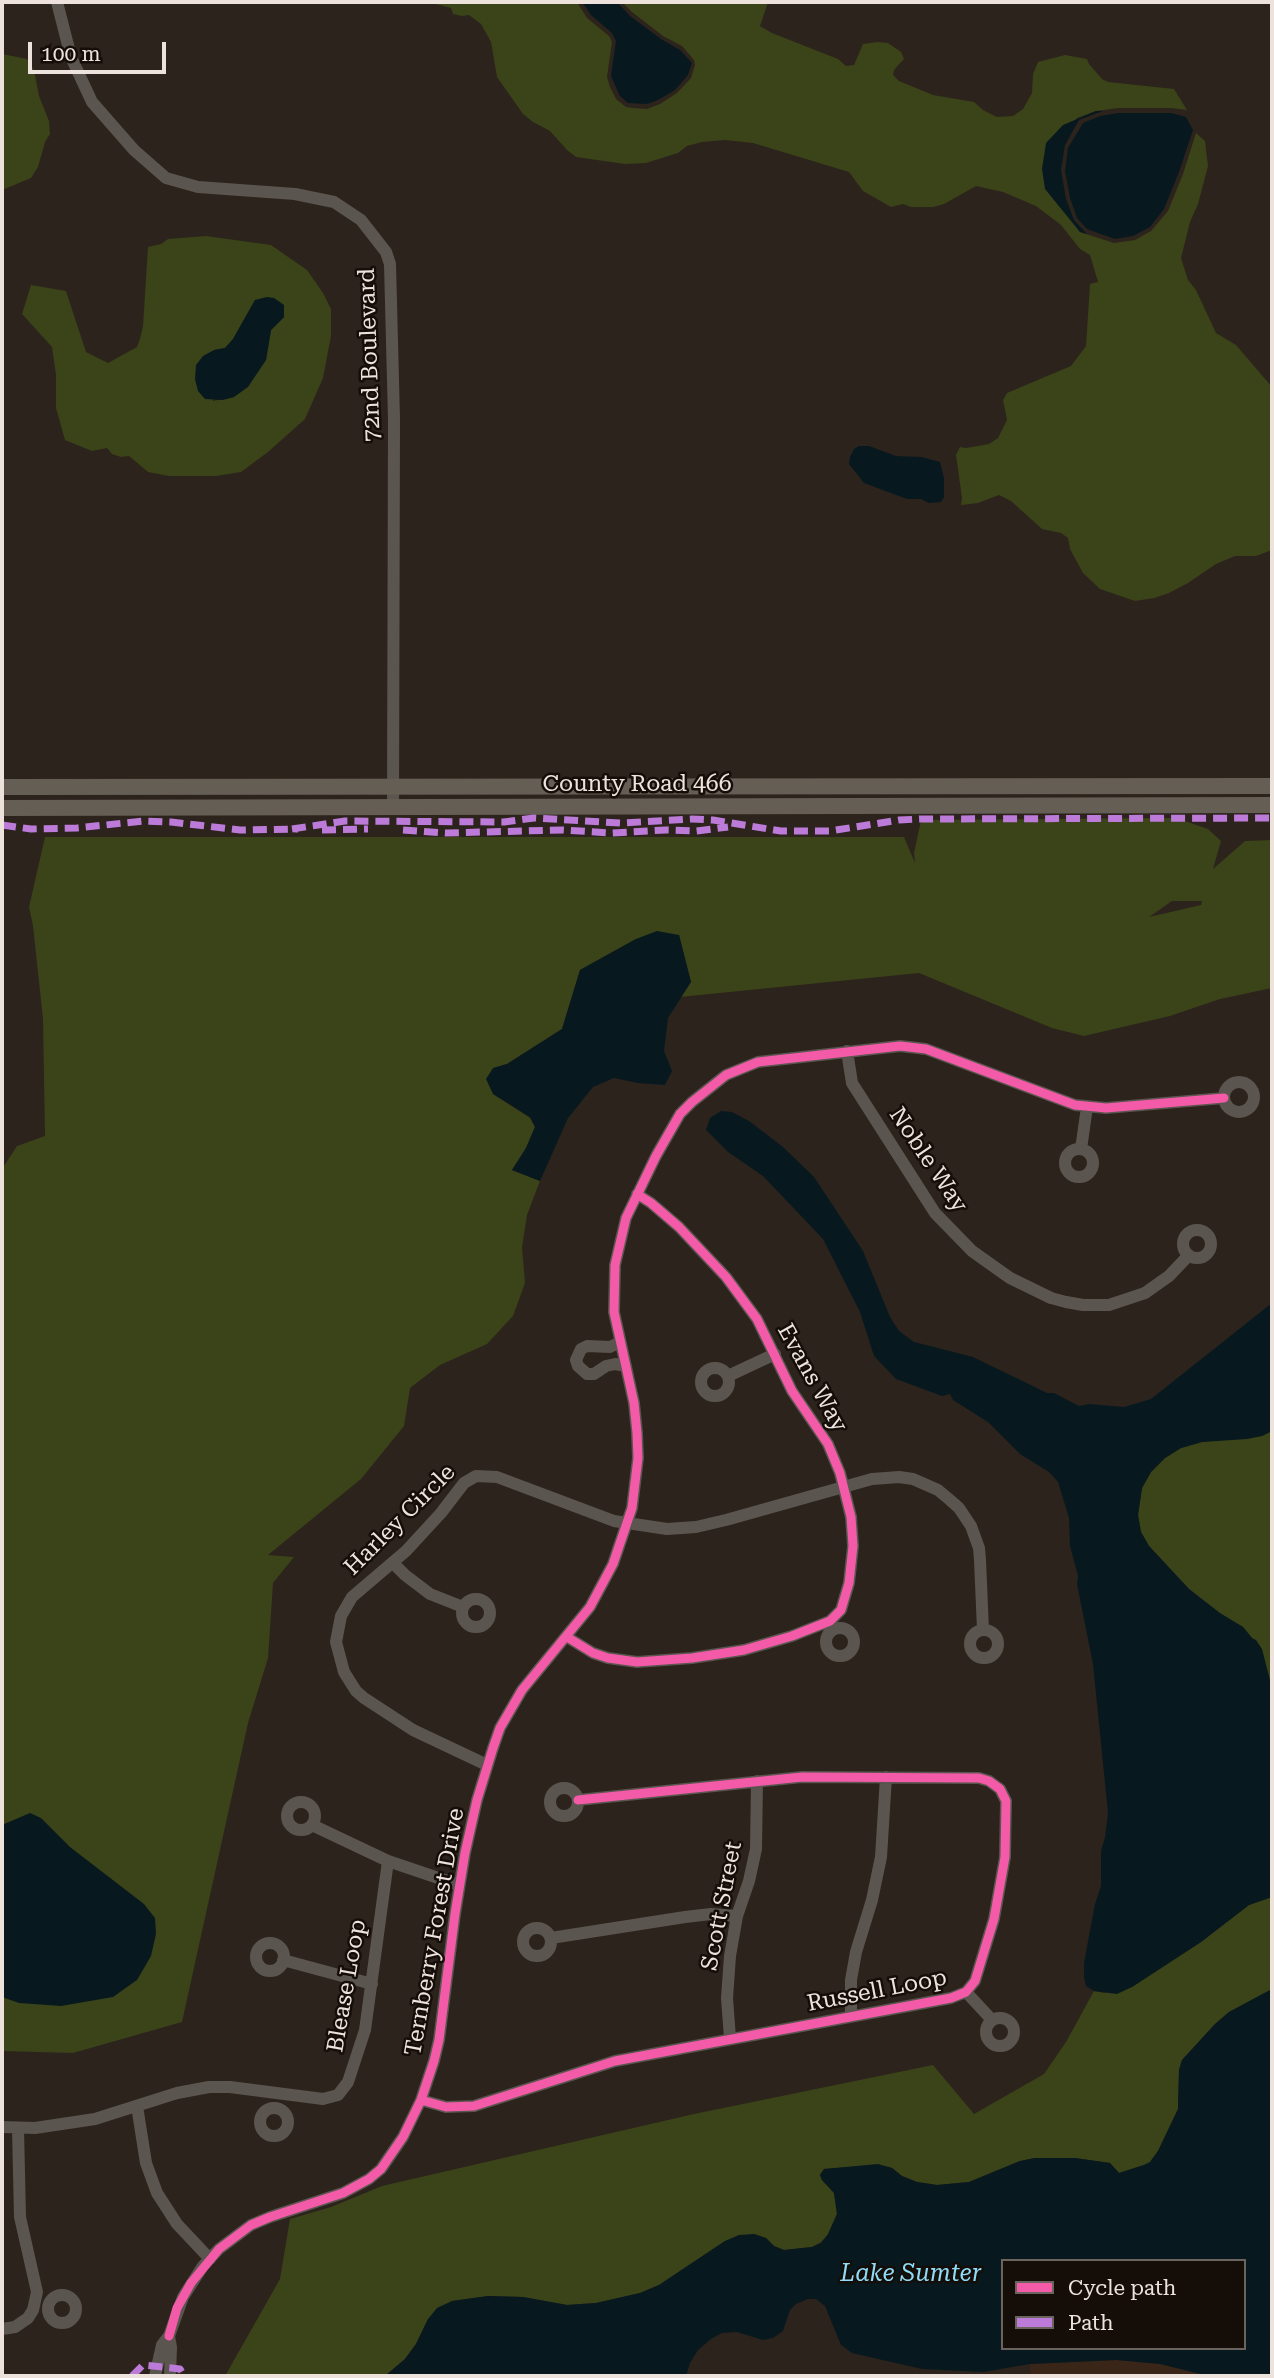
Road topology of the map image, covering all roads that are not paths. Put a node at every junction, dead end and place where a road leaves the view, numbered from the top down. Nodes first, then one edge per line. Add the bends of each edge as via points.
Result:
1 (57, 2) edge
2 (1272, 786) edge
3 (2, 787) edge
4 (392, 787) junction
5 (1272, 805) edge
6 (393, 807) junction
7 (2, 808) edge
8 (846, 1051) junction
9 (1224, 1098) dead end
10 (1087, 1107) junction
11 (1081, 1149) dead end
12 (637, 1195) junction
13 (1189, 1255) dead end
14 (620, 1342) junction
15 (775, 1354) junction
16 (626, 1366) junction
17 (728, 1376) dead end
18 (844, 1487) junction
19 (627, 1523) junction
20 (393, 1563) junction
21 (463, 1607) dead end
22 (983, 1630) dead end
23 (567, 1637) junction
24 (487, 1765) junction
25 (886, 1777) junction
26 (757, 1781) junction
27 (578, 1800) dead end
28 (312, 1825) dead end
29 (388, 1861) junction
30 (459, 1885) junction
31 (737, 1916) junction
32 (551, 1938) dead end
33 (283, 1960) dead end
34 (372, 1984) junction
35 (966, 1992) junction
36 (851, 2016) junction
37 (992, 2020) dead end
38 (730, 2038) junction
39 (278, 2094) junction
40 (421, 2100) junction
41 (137, 2106) junction
42 (276, 2108) dead end
43 (2, 2127) edge
44 (18, 2129) junction
45 (210, 2259) junction
46 (2, 2329) edge
47 (169, 2336) junction
48 (155, 2376) edge
49 (170, 2376) edge

1 - 4 street, 72nd Boulevard via 71,57 92,102 166,178 198,187 295,194 334,202 361,220 386,252 394,419
2 - 4 main road, County Road 466
3 - 4 main road, County Road 466
4 - 6 street, 72nd Boulevard
5 - 6 main road, County Road 466
6 - 7 main road, County Road 466
8 - 10 street, Ternberry Forest Drive via 900,1046 926,1049 1060,1101
8 - 12 street, Ternberry Forest Drive via 773,1059 726,1075 676,1121
8 - 13 street, Noble Way via 852,1083 935,1213 972,1251 1010,1278 1066,1303 1109,1305 1145,1293
9 - 10 street, Ternberry Forest Drive
10 - 11 street
12 - 14 street, Ternberry Forest Drive via 626,1218 615,1265 614,1312
12 - 15 street, Evans Way via 709,1257 750,1309
14 - 16 street, Ternberry Forest Drive
14 - 16 street via 610,1347 587,1346 576,1360 587,1374 615,1364
15 - 17 street
15 - 18 street, Evans Way via 796,1398 836,1460
16 - 19 street, Ternberry Forest Drive via 638,1458
18 - 19 street, Harley Circle via 696,1527 667,1529
18 - 22 street, Harley Circle via 886,1477 913,1479 938,1490 959,1508 979,1548
18 - 23 street, Evans Way via 851,1517 852,1566 845,1600 831,1626 744,1650 637,1662 593,1653
19 - 20 street, Harley Circle via 497,1477 476,1476 464,1483
19 - 23 street, Ternberry Forest Drive via 603,1585
20 - 21 street via 430,1594
20 - 24 street, Harley Circle via 352,1597 341,1615 336,1642 344,1672 356,1691 413,1730
23 - 24 street, Ternberry Forest Drive via 522,1689 500,1728
24 - 30 street, Ternberry Forest Drive
25 - 26 street, Russell Loop
25 - 35 street, Russell Loop via 979,1778 995,1784 1004,1795 1007,1828 1001,1886 983,1957
25 - 36 street via 881,1857 856,1952
26 - 27 street, Russell Loop
26 - 31 street, Scott Street via 755,1849
28 - 29 street
29 - 30 street
29 - 34 street, Blease Loop
30 - 40 street, Ternberry Forest Drive via 439,2040
31 - 32 street via 675,1918
31 - 38 street, Scott Street via 727,1998
33 - 34 street
34 - 39 street, Blease Loop via 361,2046 344,2090 323,2099
35 - 36 street, Russell Loop
35 - 37 street
36 - 38 street, Russell Loop
38 - 40 street, Russell Loop via 615,2061 464,2108
39 - 41 street, Blease Loop via 209,2087
39 - 42 street
40 - 45 street, Ternberry Forest Drive via 403,2137 369,2179 343,2193 251,2225
41 - 44 street, Blease Loop via 95,2119
41 - 45 street via 144,2155 157,2193 177,2224
43 - 44 street, Blease Loop
44 - 46 street via 20,2217 42,2303 22,2323
45 - 47 street, Ternberry Forest Drive via 183,2297
47 - 48 street, Ternberry Forest Drive via 162,2345
47 - 49 street, Ternberry Forest Drive

